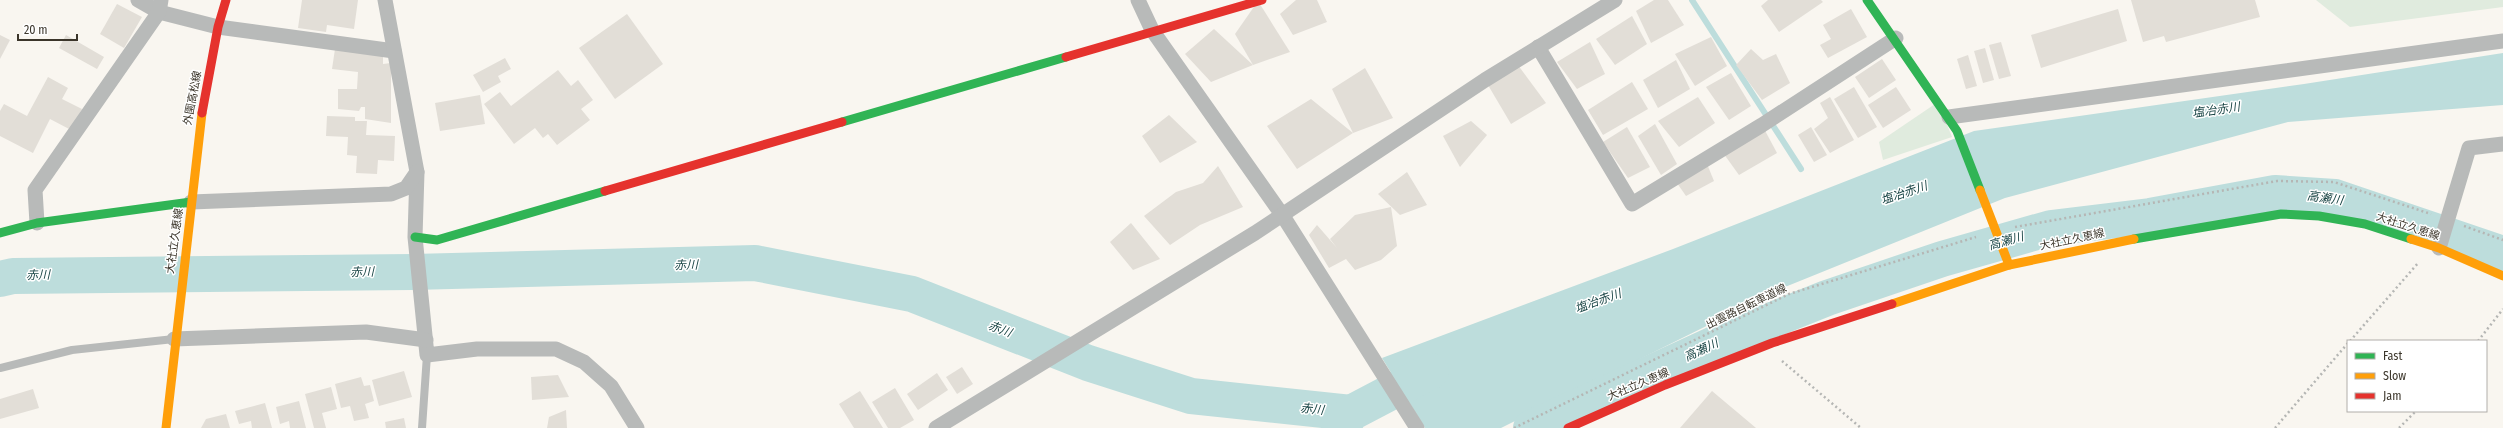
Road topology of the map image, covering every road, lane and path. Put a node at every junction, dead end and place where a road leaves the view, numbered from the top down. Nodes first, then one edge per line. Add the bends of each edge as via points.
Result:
1 (138, 0) edge
2 (226, 0) edge
3 (385, 0) edge
4 (1138, 0) edge
5 (1262, 0) edge
6 (1615, 0) edge
7 (1867, 0) edge
8 (160, 6) edge
9 (218, 27) junction
10 (1152, 30) junction
11 (1896, 38) junction
12 (2503, 41) edge
13 (1538, 47) junction
14 (394, 51) junction
15 (1949, 117) junction
16 (2503, 144) edge
17 (417, 172) junction
18 (191, 202) junction
19 (1283, 216) junction
20 (37, 223) junction
21 (1995, 226) junction
22 (0, 233) edge
23 (414, 237) junction
24 (2439, 248) junction
25 (2009, 265) junction
26 (2503, 276) edge
27 (2503, 309) edge
28 (174, 339) junction
29 (2351, 340) edge
30 (2479, 340) edge
31 (1772, 343) junction
32 (2347, 344) edge
33 (426, 348) junction
34 (0, 368) edge
35 (2415, 412) edge
36 (166, 428) edge
37 (422, 428) edge
38 (637, 428) edge
39 (936, 428) edge
40 (1416, 428) edge
41 (1514, 428) edge
42 (1568, 428) edge
43 (1861, 428) edge
44 (2275, 428) edge
45 (2399, 428) edge

1 - 8 street
2 - 9 main road, 外園高松線
3 - 14 street
4 - 10 street
5 - 10 main road
6 - 13 street
7 - 11 main road
8 - 9 street
8 - 20 street via 35,190
9 - 14 street
9 - 18 main road, 外園高松線 via 198,133
10 - 19 street
10 - 23 main road via 437,240
11 - 13 street via 1762,125 1632,204
11 - 15 main road
12 - 15 street
13 - 19 street
14 - 17 street
15 - 21 main road
16 - 24 street via 2469,148
17 - 18 street via 406,188 391,194
17 - 23 street
18 - 20 main road, 大社立久恵線
18 - 28 main road, 大社立久恵線
19 - 39 street
19 - 40 street
20 - 22 main road, 大社立久恵線
21 - 25 main road
21 - 41 path, 出雲路自転車道線 via 1789,294
23 - 33 street
24 - 25 main road, 大社立久恵線 via 2365,224 2319,216 2281,214 2176,230
24 - 26 main road, 大社立久恵線
24 - 29 path via 2422,260
25 - 31 main road, 大社立久恵線
27 - 30 path
28 - 33 street via 366,332
28 - 34 lane via 72,350
28 - 36 main road, 大社立久恵線
31 - 42 main road, 大社立久恵線 via 1665,385
31 - 43 path via 1783,362
32 - 44 path
33 - 37 lane
33 - 38 street via 556,349 584,362 611,386
35 - 45 path

